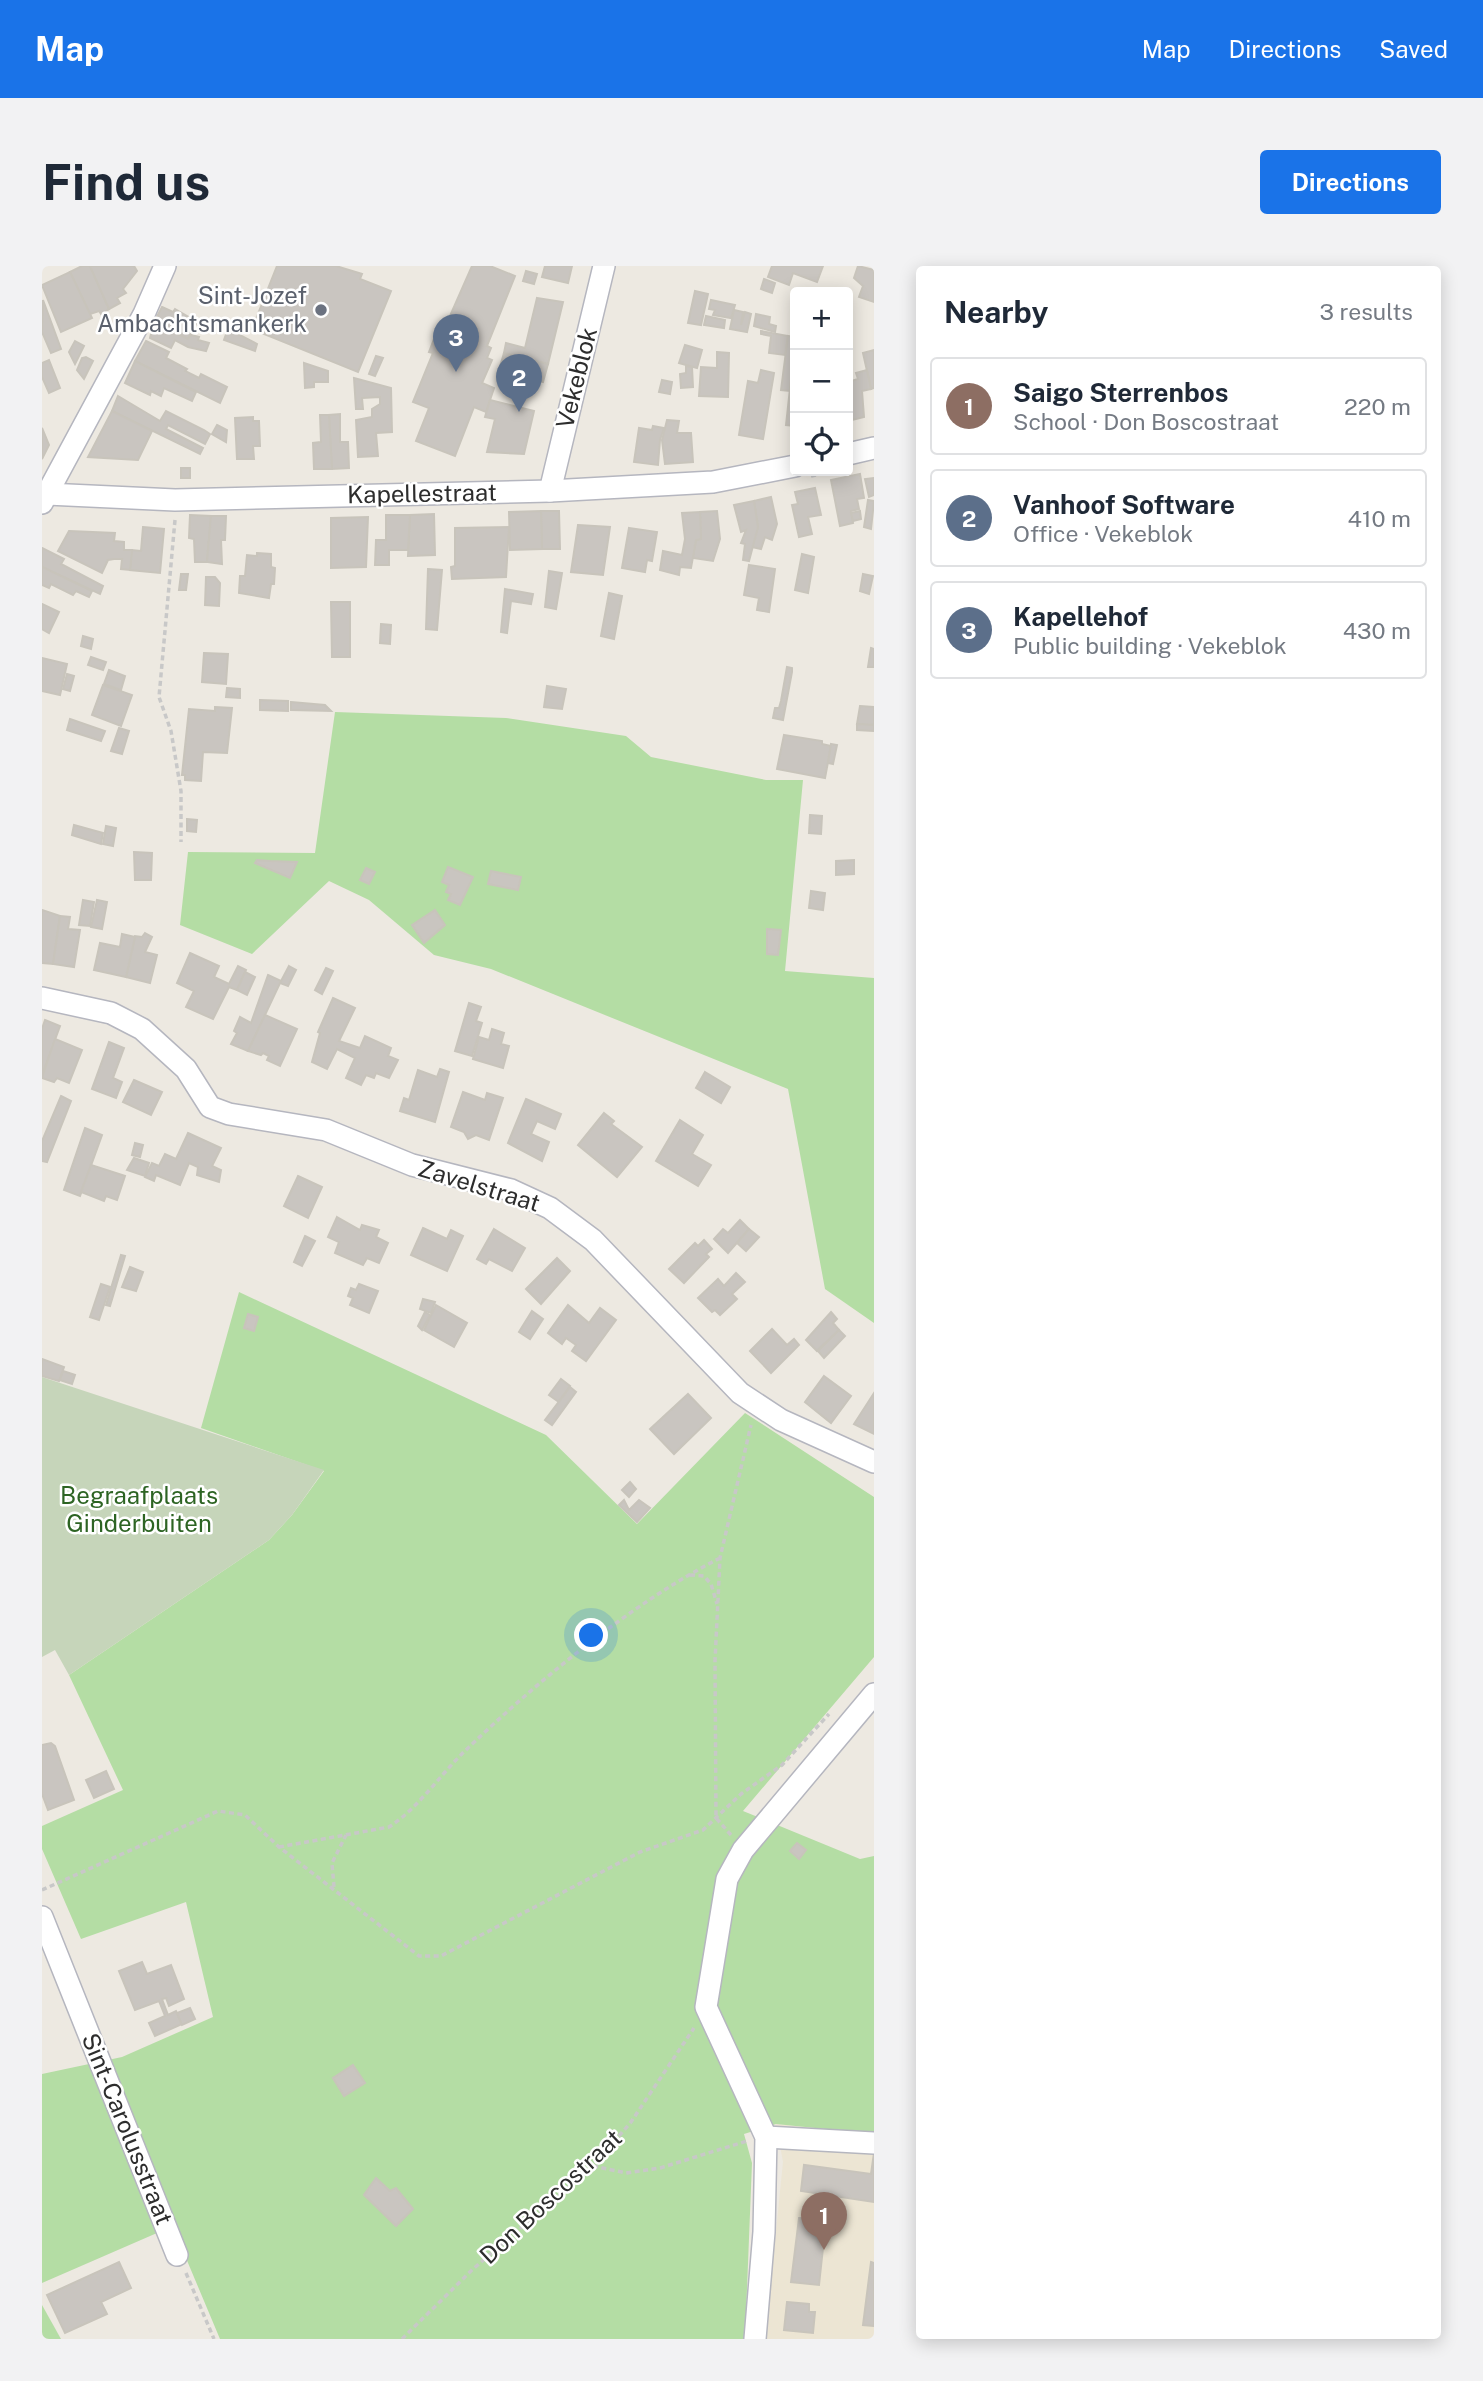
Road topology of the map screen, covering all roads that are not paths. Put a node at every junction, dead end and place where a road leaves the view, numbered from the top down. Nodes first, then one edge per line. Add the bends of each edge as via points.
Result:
1 (165, 266) edge
2 (604, 266) edge
3 (874, 448) edge
4 (853, 453) edge
5 (790, 467) edge
6 (550, 491) junction
7 (45, 499) edge
8 (42, 998) edge
9 (874, 1462) edge
10 (874, 1694) edge
11 (42, 1917) edge
12 (766, 2137) junction
13 (874, 2143) edge
14 (177, 2255) road end
15 (755, 2339) edge

1 - 7 street
2 - 6 street, Vekeblok
3 - 4 street
5 - 6 street, Kapellestraat via 701,483
6 - 7 street, Kapellestraat
8 - 9 street, Zavelstraat via 111,1013 142,1029 186,1069 210,1107 326,1130 412,1165 511,1190 550,1208 593,1240 740,1394 820,1439
10 - 12 street via 743,1850 727,1879 706,2007
11 - 14 street, Sint-Carolusstraat
12 - 13 street
12 - 15 street

